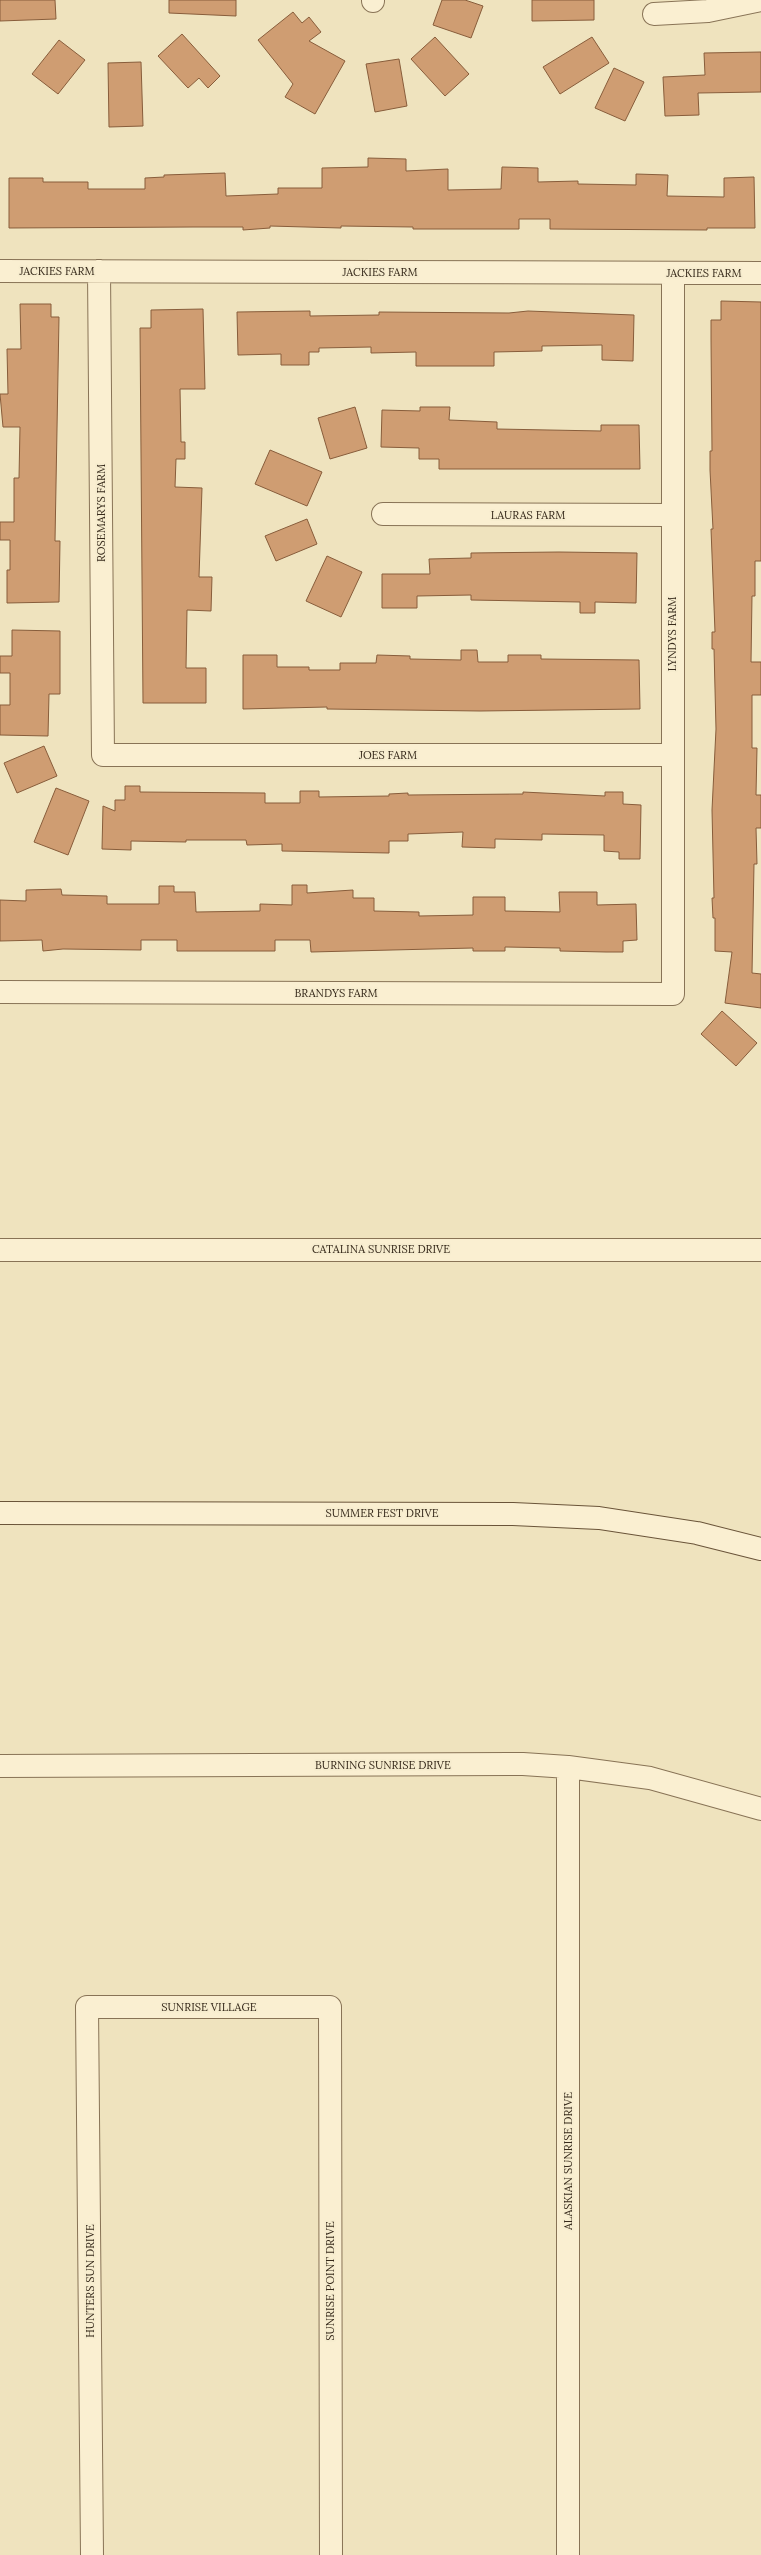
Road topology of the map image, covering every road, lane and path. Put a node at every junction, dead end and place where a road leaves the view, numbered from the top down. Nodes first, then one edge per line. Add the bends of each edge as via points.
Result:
1 (761, 0) edge
2 (654, 14) dead end
3 (0, 271) edge
4 (99, 271) junction
5 (673, 274) junction
6 (761, 274) edge
7 (383, 514) dead end
8 (672, 515) junction
9 (103, 755) joint
10 (672, 755) junction
11 (0, 992) edge
12 (673, 994) joint
13 (0, 1250) edge
14 (761, 1250) edge
15 (0, 1513) edge
16 (761, 1549) edge
17 (0, 1766) edge
18 (568, 1767) junction
19 (761, 1809) edge
20 (88, 2007) joint
21 (330, 2007) joint
22 (92, 2555) edge
23 (331, 2555) edge
24 (568, 2555) edge

1 - 2 street via 708,11
3 - 4 street, JACKIES FARM
4 - 5 street, JACKIES FARM
4 - 9 street, ROSEMARYS FARM
5 - 6 street, JACKIES FARM
5 - 8 street, LYNDYS FARM
7 - 8 street, LAURAS FARM
8 - 10 street, LYNDYS FARM
9 - 10 street, JOES FARM
10 - 12 street, LYNDYS FARM
11 - 12 street, BRANDYS FARM
13 - 14 street, CATALINA SUNRISE DRIVE
15 - 16 street, SUMMER FEST DRIVE via 386,1512 536,1515 599,1518 697,1533
17 - 18 street, BURNING SUNRISE DRIVE via 523,1764
18 - 19 street, BURNING SUNRISE DRIVE via 650,1778
18 - 24 street, ALASKIAN SUNRISE DRIVE
20 - 21 street, SUNRISE VILLAGE
20 - 22 street, HUNTERS SUN DRIVE
21 - 23 street, SUNRISE POINT DRIVE

